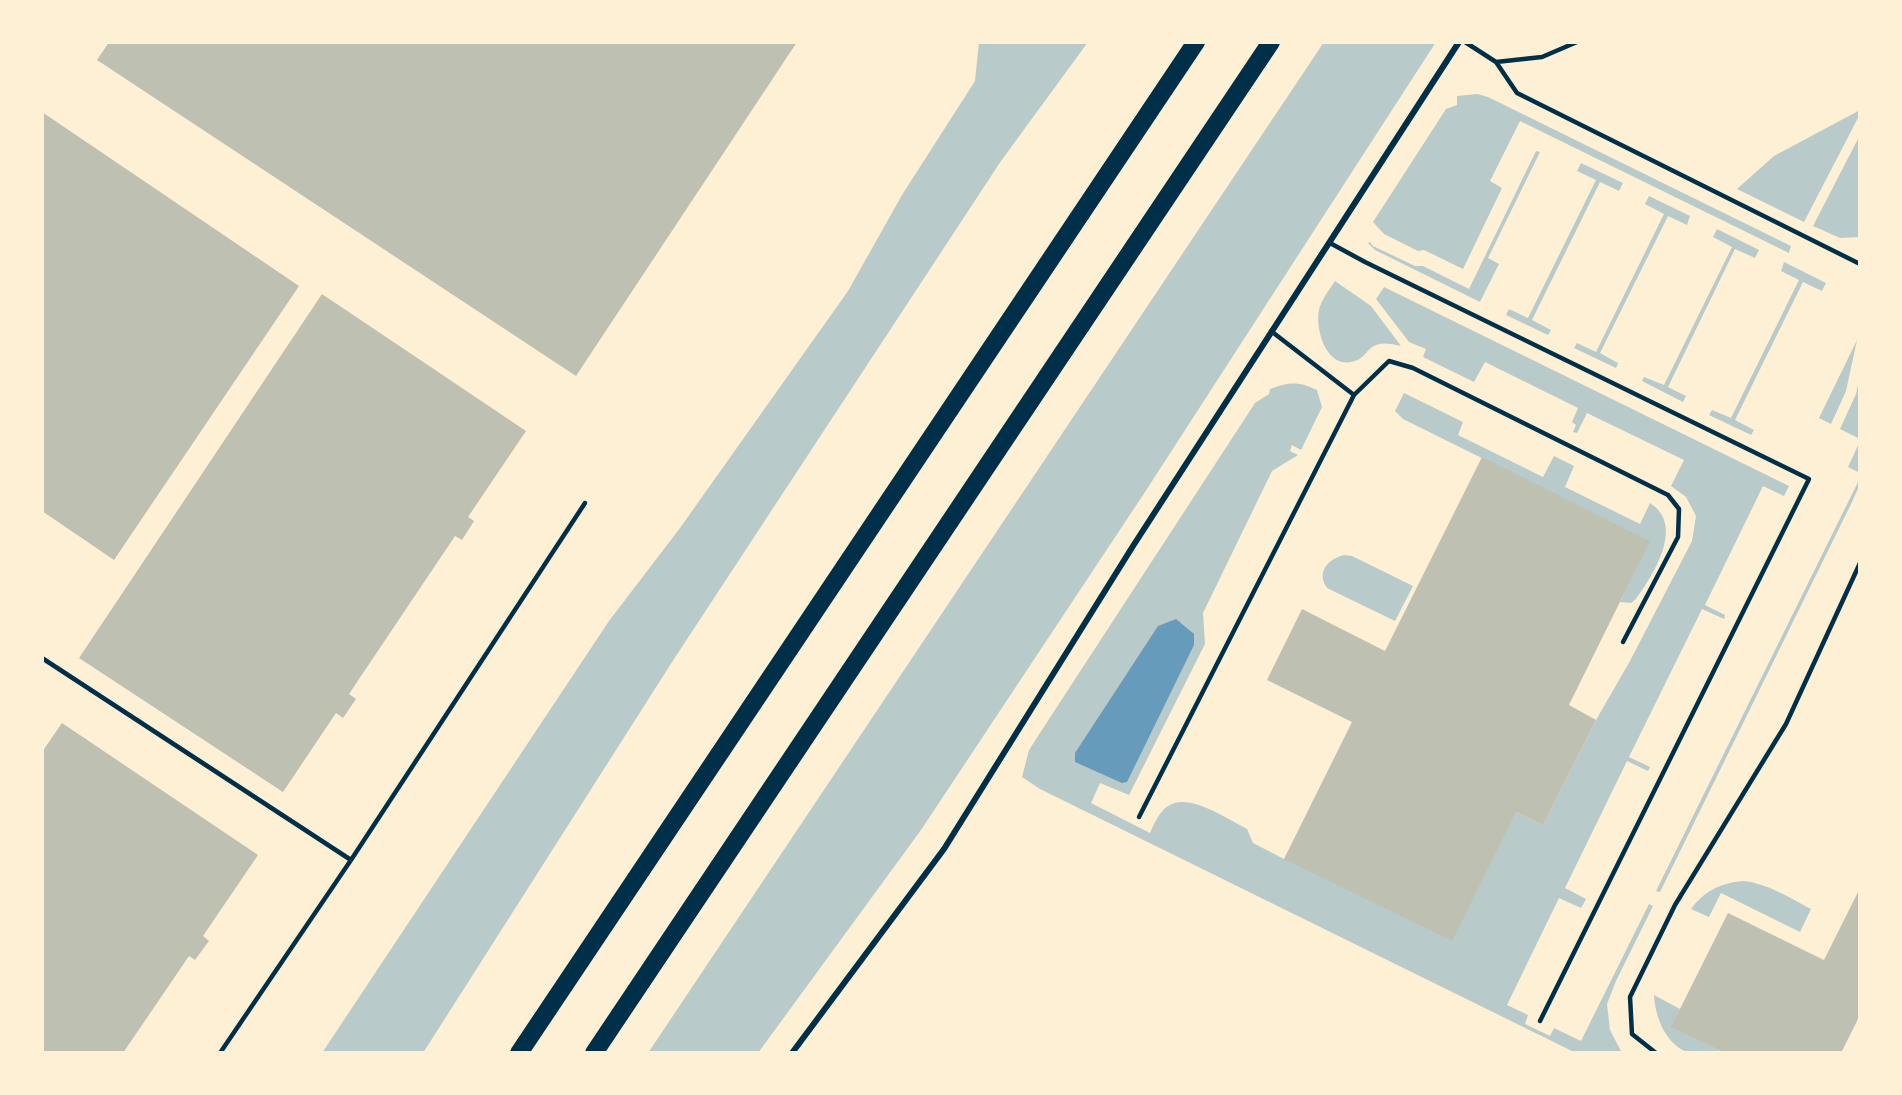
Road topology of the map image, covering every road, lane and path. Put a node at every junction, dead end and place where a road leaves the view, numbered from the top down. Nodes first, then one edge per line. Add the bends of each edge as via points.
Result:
1 (1196, 42) edge
2 (1271, 42) edge
3 (1459, 42) edge
4 (1465, 42) edge
5 (1577, 42) edge
6 (1496, 62) junction
7 (1330, 243) junction
8 (1860, 264) edge
9 (1271, 331) junction
10 (1354, 395) junction
11 (585, 503) dead end
12 (1860, 563) edge
13 (1623, 642) dead end
14 (42, 658) edge
15 (1139, 817) dead end
16 (351, 860) junction
17 (1540, 1021) dead end
18 (220, 1053) edge
19 (519, 1053) edge
20 (594, 1053) edge
21 (792, 1053) edge
22 (1656, 1053) edge

1 - 19 highway
2 - 20 highway
3 - 7 street
4 - 6 lane
5 - 6 lane via 1542,57
6 - 8 lane via 1517,93
7 - 9 street
7 - 17 lane via 1809,479
9 - 10 lane
9 - 21 street via 944,849
10 - 13 lane via 1389,361 1405,366 1668,495 1679,509 1678,537
10 - 15 lane
11 - 16 lane
12 - 22 lane via 1786,724 1675,905 1630,997 1632,1034
14 - 16 lane
16 - 18 lane

